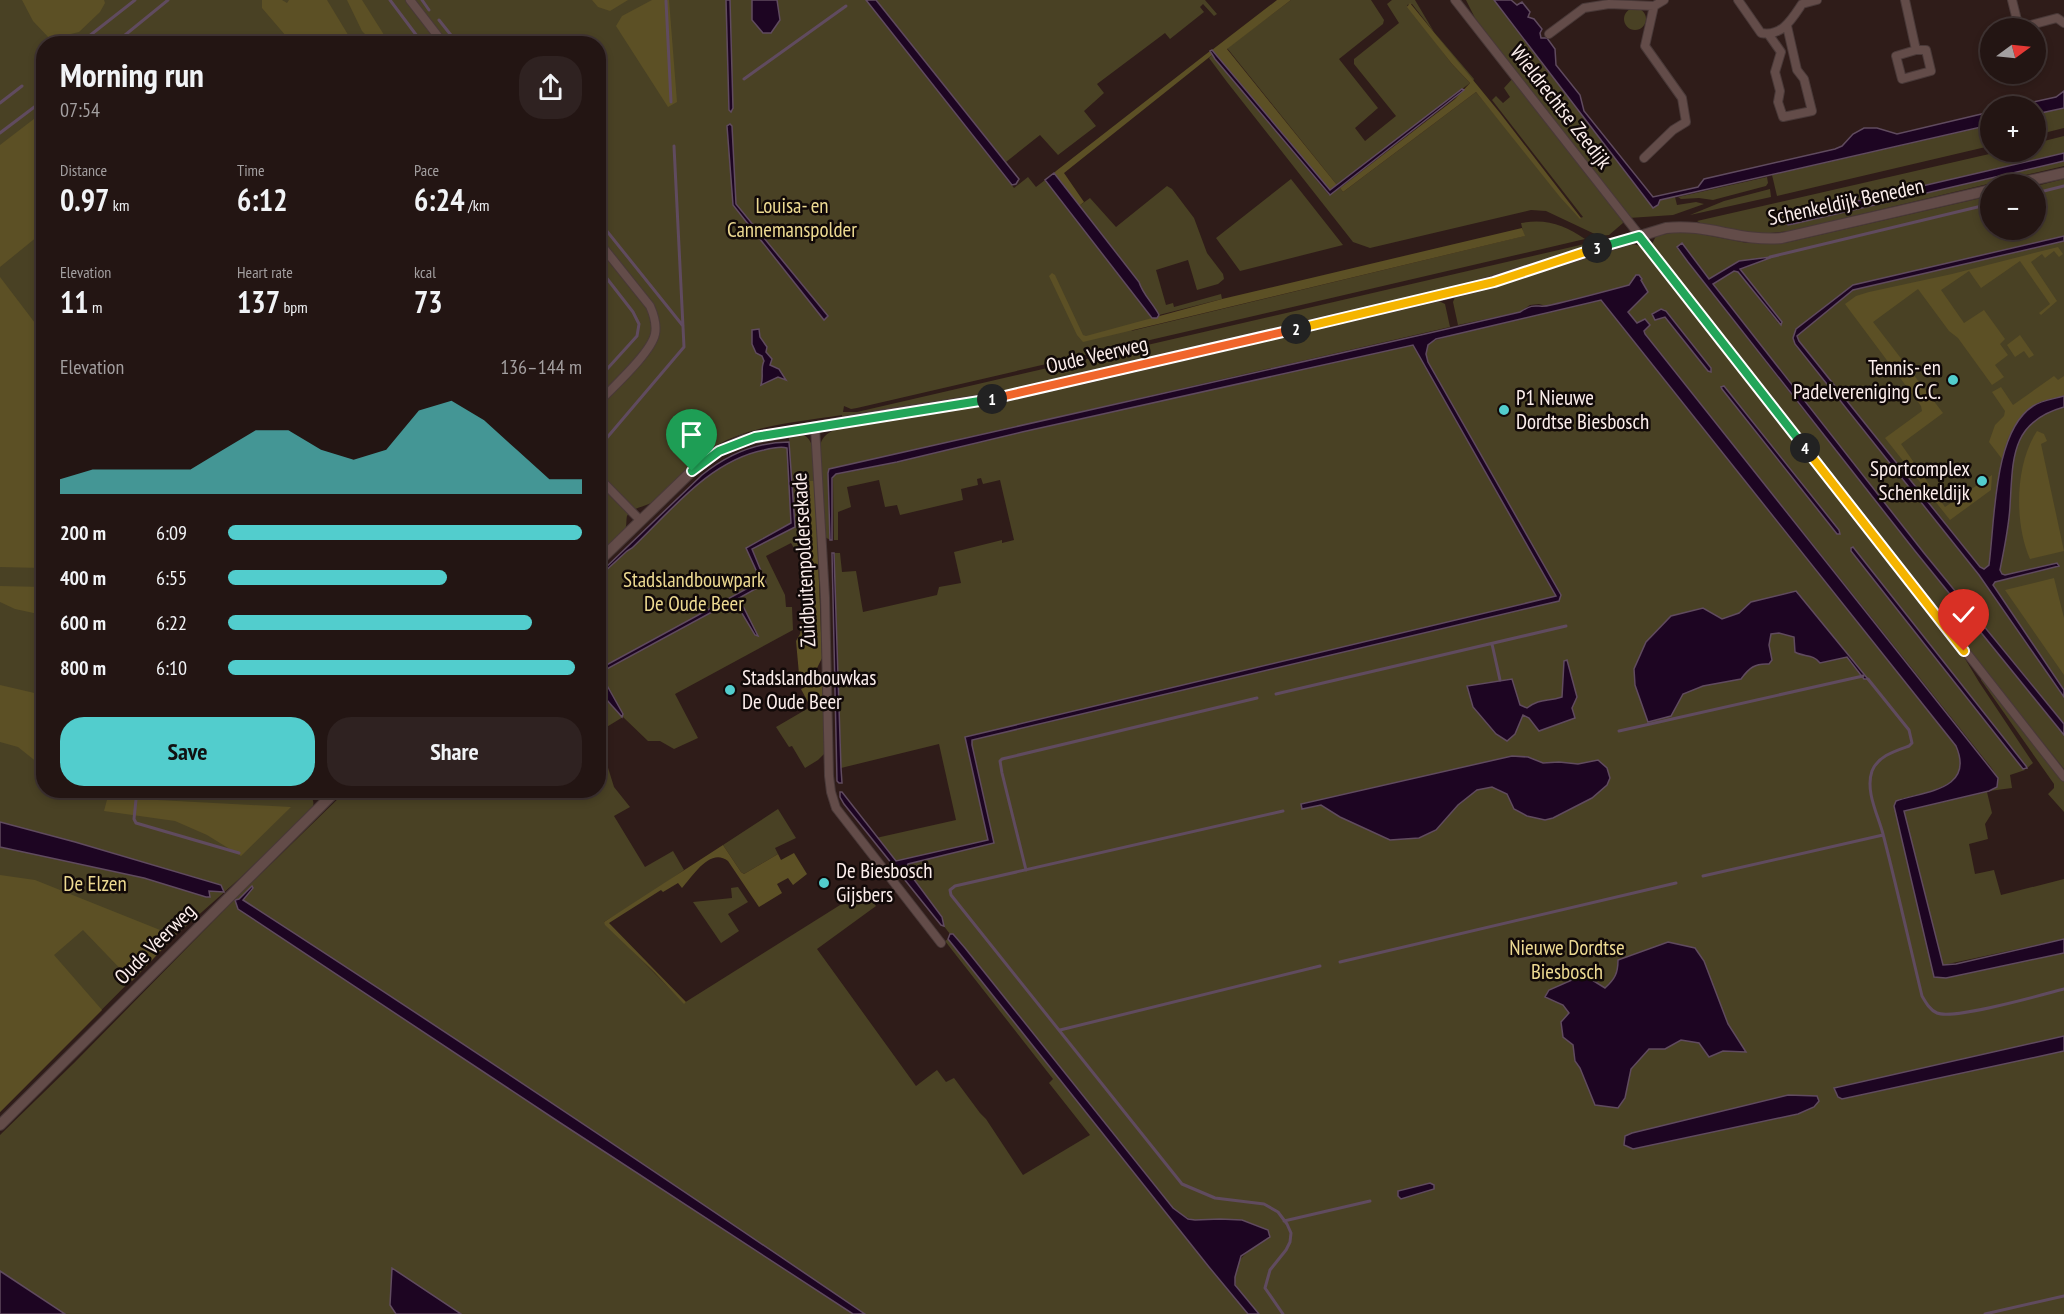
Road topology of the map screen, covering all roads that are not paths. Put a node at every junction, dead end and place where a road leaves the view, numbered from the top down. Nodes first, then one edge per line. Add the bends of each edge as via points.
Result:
1 (410, 0) edge
2 (1455, 0) edge
3 (1664, 0) edge
4 (1738, 0) edge
5 (1817, 0) edge
6 (1905, 0) edge
7 (2012, 0) edge
8 (1608, 2) edge
9 (1654, 6) junction
10 (2016, 18) edge
11 (2046, 21) edge
12 (2064, 23) edge
13 (1787, 27) junction
14 (1549, 34) dead end
15 (1769, 35) junction
16 (438, 36) edge
17 (1916, 50) junction
18 (1644, 158) dead end
19 (2064, 173) edge
20 (2046, 177) edge
21 (1980, 192) edge
22 (1639, 236) junction
23 (606, 251) edge
24 (606, 394) edge
25 (815, 427) junction
26 (606, 485) edge
27 (641, 521) junction
28 (606, 554) edge
29 (2064, 777) edge
30 (329, 798) edge
31 (941, 943) dead end
32 (0, 1125) edge

1 - 16 street
2 - 22 street, Wieldrechtse Zeedijk
3 - 9 street
4 - 15 street via 1761,33
5 - 13 street via 1802,4
6 - 17 street
7 - 10 street
8 - 9 street
8 - 14 street via 1584,8
9 - 18 street via 1645,46 1682,98 1686,122
11 - 12 street via 2057,18
13 - 15 street
13 - 15 street via 1812,111 1783,117 1775,72 1781,52
17 - 17 street via 1926,50 1931,71 1902,79 1896,56
19 - 20 street
21 - 22 street, Schenkeldijk Beneden via 1782,238 1739,237 1685,226
22 - 25 street, Oude Veerweg via 1467,289 1013,394
22 - 29 street, Wieldrechtse Zeedijk
23 - 24 street via 650,306 656,328 649,348
25 - 27 street, Oude Veerweg via 755,437 719,451 692,471
25 - 31 street, Zuidbuitenpoldersekade via 832,796 836,808
26 - 27 street
27 - 28 street, Oude Veerweg
30 - 32 street, Oude Veerweg

